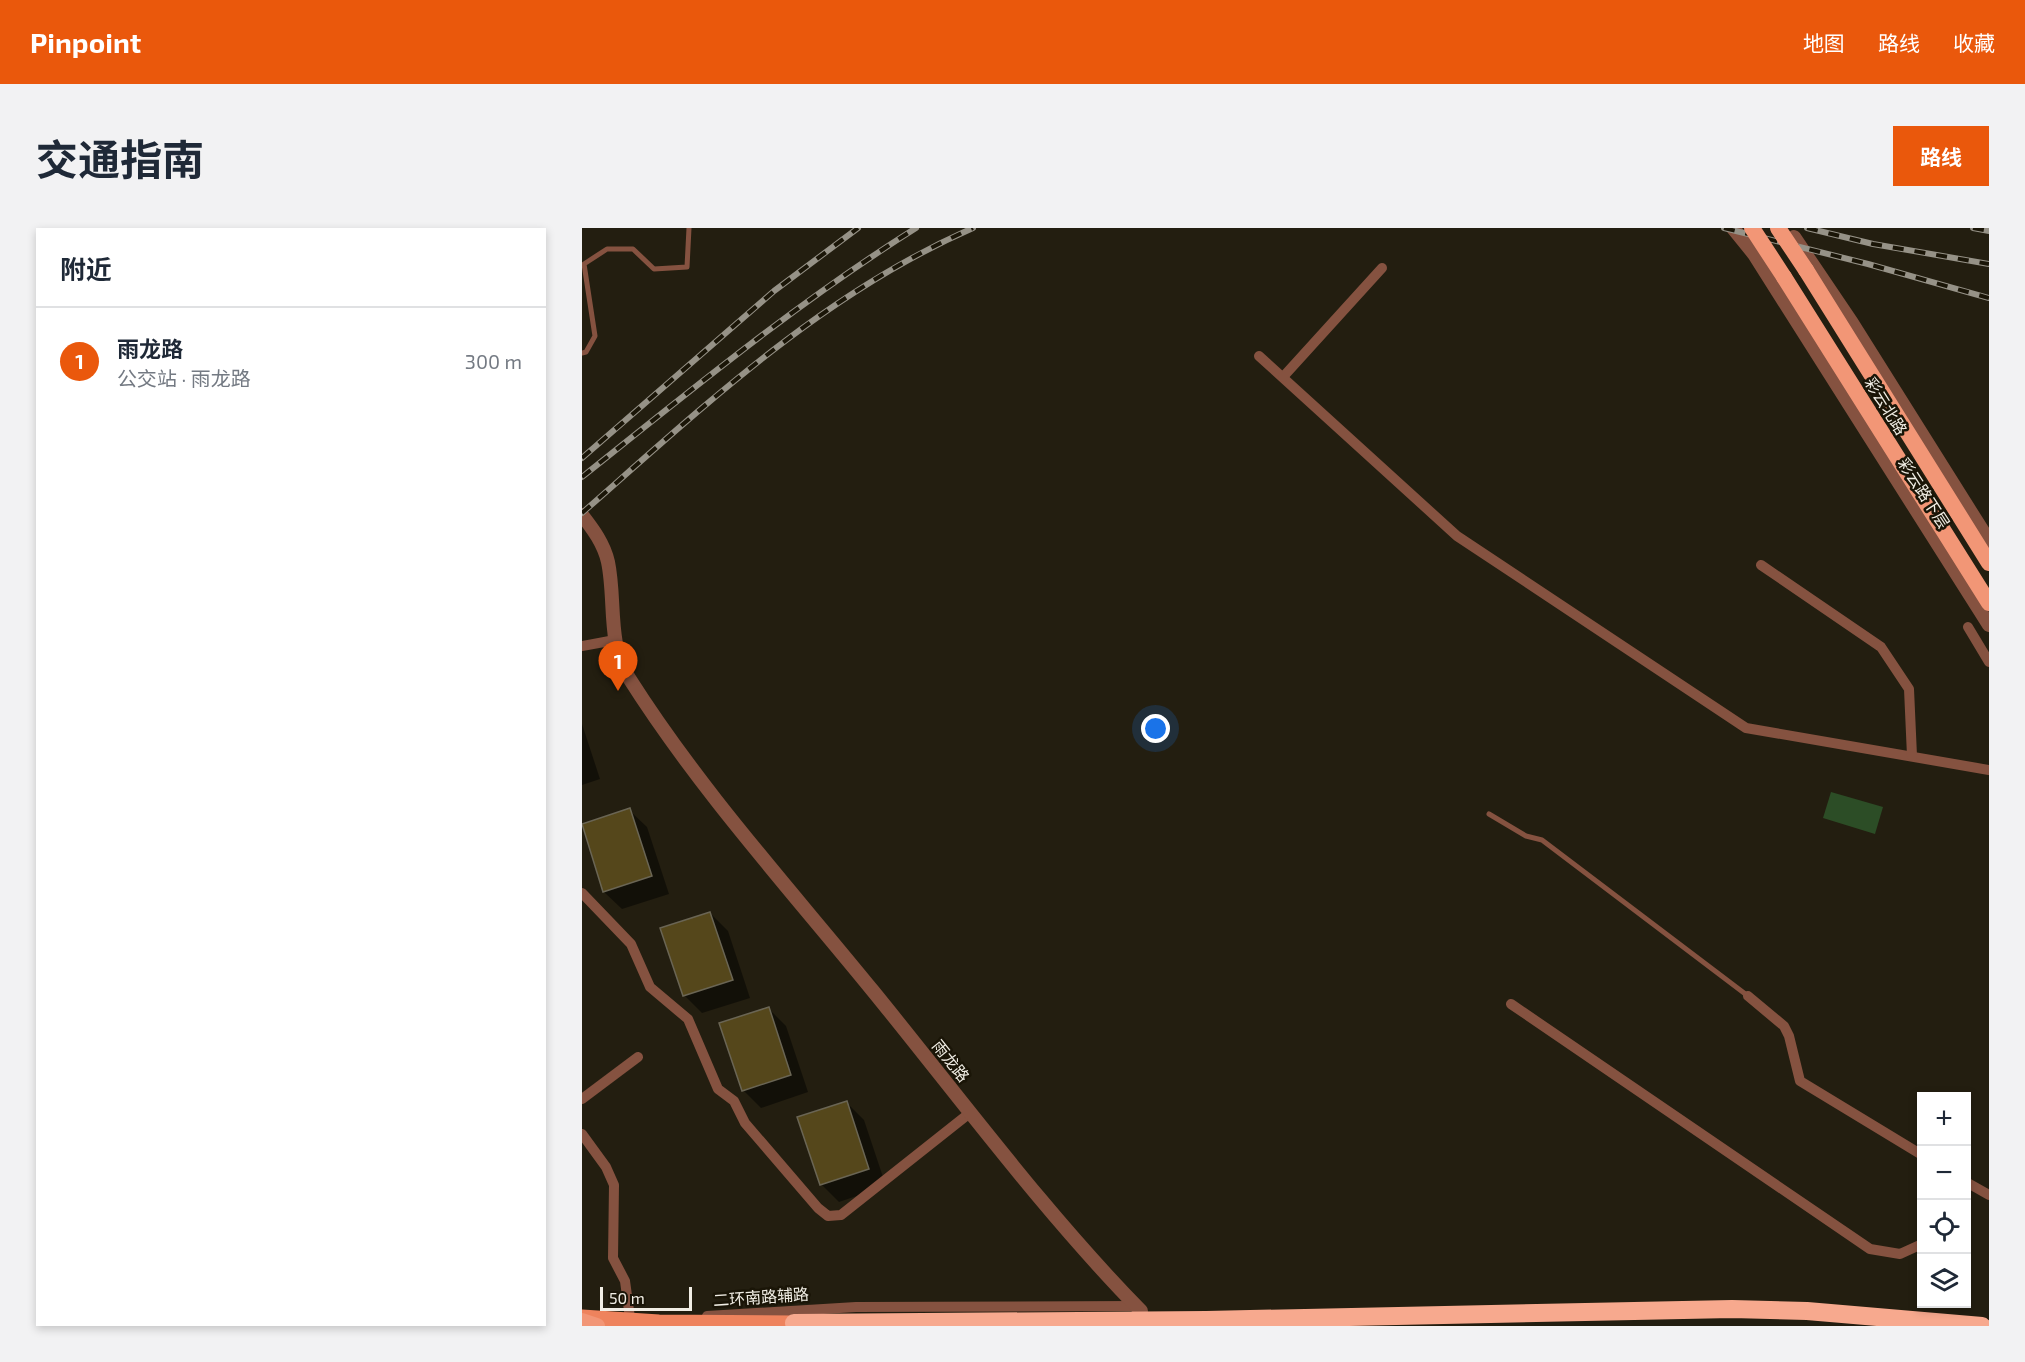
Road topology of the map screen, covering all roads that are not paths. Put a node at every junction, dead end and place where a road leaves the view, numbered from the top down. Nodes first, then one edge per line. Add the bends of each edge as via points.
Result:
1 (689, 228) edge
2 (1733, 228) edge
3 (1752, 228) edge
4 (1778, 228) edge
5 (1788, 228) edge
6 (1382, 268) dead end
7 (582, 353) edge
8 (1259, 356) dead end
9 (1283, 377) junction
10 (582, 515) edge
11 (1989, 541) edge
12 (1989, 563) edge
13 (1761, 565) dead end
14 (1989, 603) edge
15 (1989, 625) edge
16 (1968, 627) dead end
17 (615, 640) junction
18 (582, 646) edge
19 (1989, 662) edge
20 (1912, 756) junction
21 (1989, 770) edge
22 (1489, 814) dead end
23 (582, 893) edge
24 (1748, 996) joint
25 (1511, 1004) dead end
26 (638, 1058) dead end
27 (582, 1099) edge
28 (971, 1112) junction
29 (582, 1134) edge
30 (1917, 1152) edge
31 (1971, 1187) edge
32 (1989, 1195) edge
33 (1917, 1246) edge
34 (1138, 1309) joint
35 (582, 1316) edge
36 (630, 1318) junction
37 (582, 1322) edge
38 (794, 1323) junction
39 (597, 1326) edge
40 (720, 1326) edge
41 (1982, 1326) edge

1 - 7 lane via 687,267 654,270 633,249 607,249 584,264 595,336
2 - 15 street, 彩云路下层 via 1754,254
3 - 14 highway, 彩云北路, bridge
4 - 12 highway, 彩云北路, bridge
5 - 11 street, 彩云路下层
6 - 9 street
8 - 9 street
9 - 20 street via 1457,536 1746,728
10 - 17 street, 雨龙路 via 602,543 608,562
13 - 20 street via 1881,647 1910,689
16 - 19 street
17 - 18 street
17 - 28 street, 雨龙路 via 627,675 653,715
20 - 21 street
22 - 24 lane via 1526,836 1542,840
23 - 28 street via 631,944 650,987 688,1019 718,1089 734,1101 745,1123 828,1216 841,1215
24 - 30 street via 1784,1026 1800,1081
25 - 33 street via 1870,1249 1900,1254
26 - 27 street
28 - 34 street, 雨龙路 via 1097,1266
29 - 36 street via 614,1185 614,1258 626,1281
31 - 32 street
34 - 36 street, 二环南路辅路 via 901,1309
35 - 36 street, 二环南路辅路
35 - 38 main road via 659,1322
37 - 39 highway
38 - 40 main road
38 - 41 highway via 1218,1320 1732,1309 1807,1311

